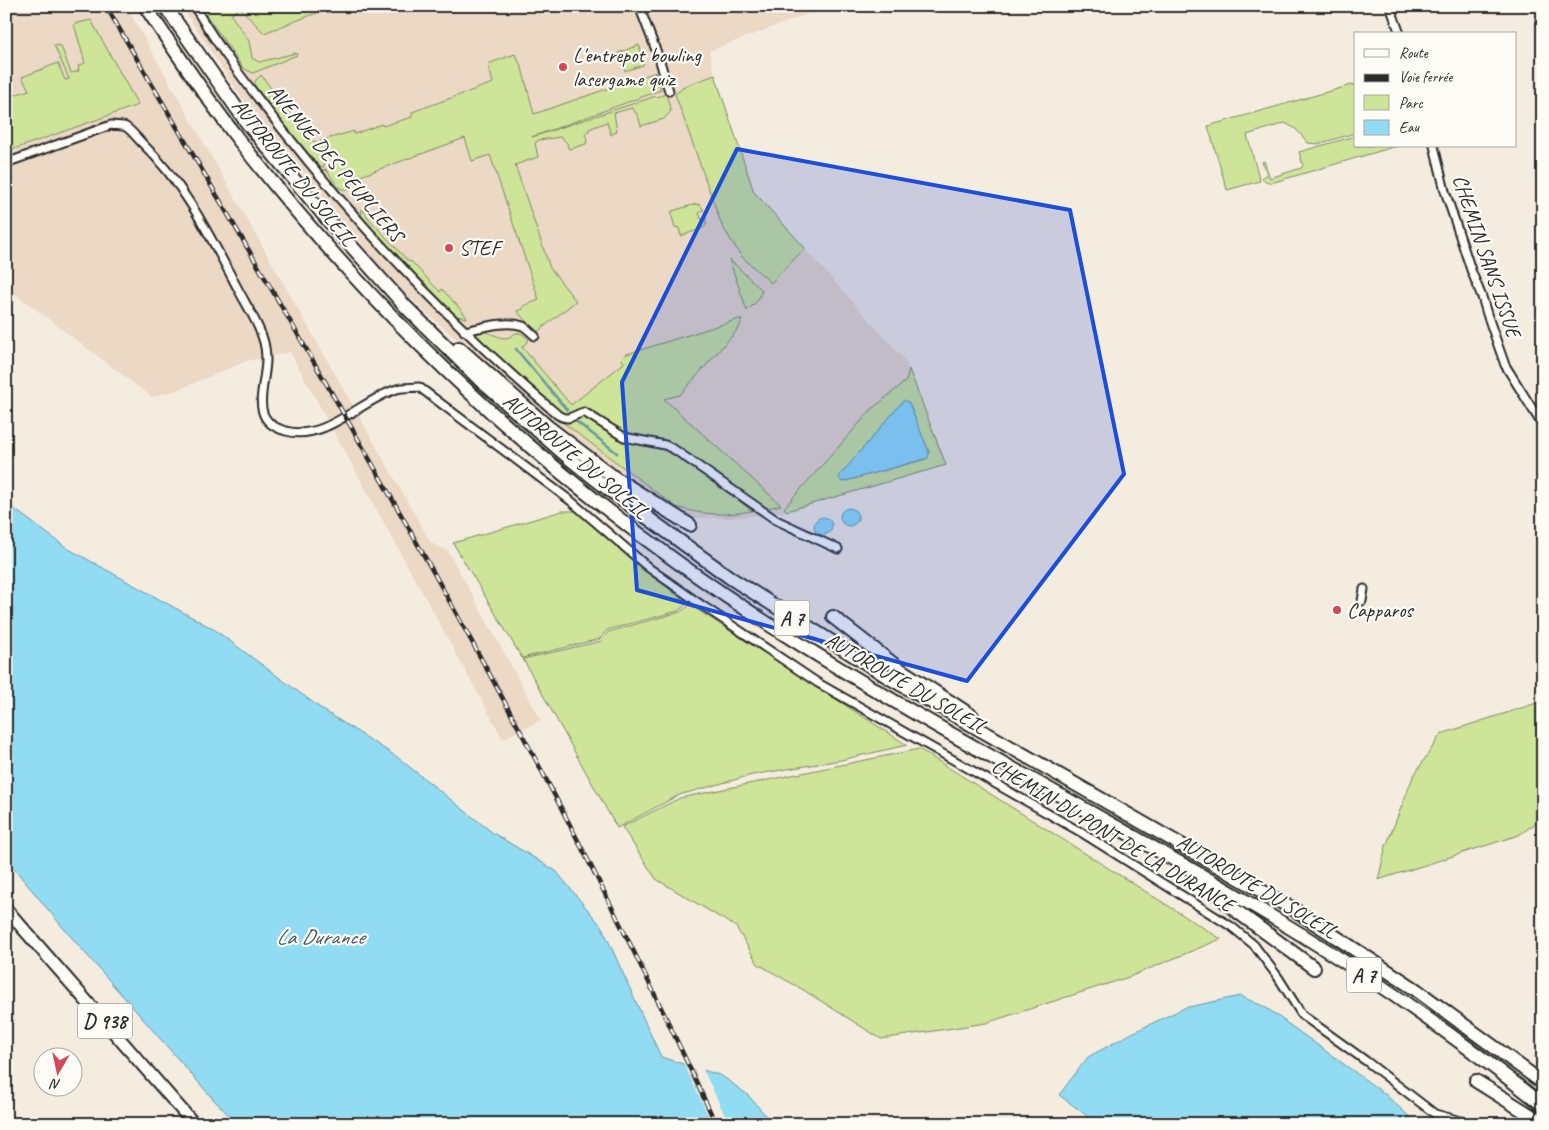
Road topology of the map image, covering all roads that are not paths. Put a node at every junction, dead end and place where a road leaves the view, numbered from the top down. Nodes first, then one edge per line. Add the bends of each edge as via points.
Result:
1 (144, 6) edge
2 (165, 6) edge
3 (194, 6) edge
4 (639, 6) edge
5 (1390, 6) edge
6 (1399, 32) edge
7 (669, 91) dead end
8 (1434, 148) edge
9 (6, 163) edge
10 (406, 307) junction
11 (464, 331) junction
12 (535, 336) dead end
13 (1543, 426) edge
14 (690, 525) dead end
15 (838, 549) dead end
16 (1364, 589) dead end
17 (1362, 601) dead end
18 (833, 617) dead end
19 (1035, 761) junction
20 (1176, 861) junction
21 (6, 909) edge
22 (1314, 968) dead end
23 (1476, 1080) dead end
24 (1543, 1083) edge
25 (1543, 1104) edge
26 (1543, 1123) edge
27 (194, 1124) edge
28 (1472, 1124) edge

1 - 20 highway, AUTOROUTE DU SOLEIL / A 7 via 237,139 315,233 378,304 452,377 553,467 674,560 782,633 874,690
2 - 10 highway, AUTOROUTE DU SOLEIL / A 7 via 247,123
3 - 11 street, AVENUE DES PEUPLIERS via 253,93 298,150 367,230
4 - 7 street
5 - 6 street
8 - 13 street, CHEMIN SANS ISSUE via 1445,191 1505,365
9 - 28 street, CHEMIN DU PONT DE LA DURANCE via 111,125 125,126 154,155 183,193 211,238 263,338 266,360 260,401 262,410 275,427 292,433 308,433 398,389 419,387 571,501 649,568 760,645 818,683 1084,834 1232,928 1254,945 1302,1015 1435,1114
10 - 14 highway via 433,325 547,426 615,478
10 - 19 highway, AUTOROUTE DU SOLEIL / A 7 via 480,380 548,440 688,549 888,677
11 - 12 street via 517,325 524,326
11 - 15 street, AVENUE DES PEUPLIERS via 563,418 584,412 624,437 675,450 776,520
16 - 17 street
18 - 19 highway via 901,670
19 - 24 highway, AUTOROUTE DU SOLEIL / A 7 via 1295,910 1415,989
20 - 22 highway via 1235,910
20 - 25 highway, AUTOROUTE DU SOLEIL / A 7 via 1348,964 1457,1039
21 - 27 main road, D 938
23 - 26 highway

